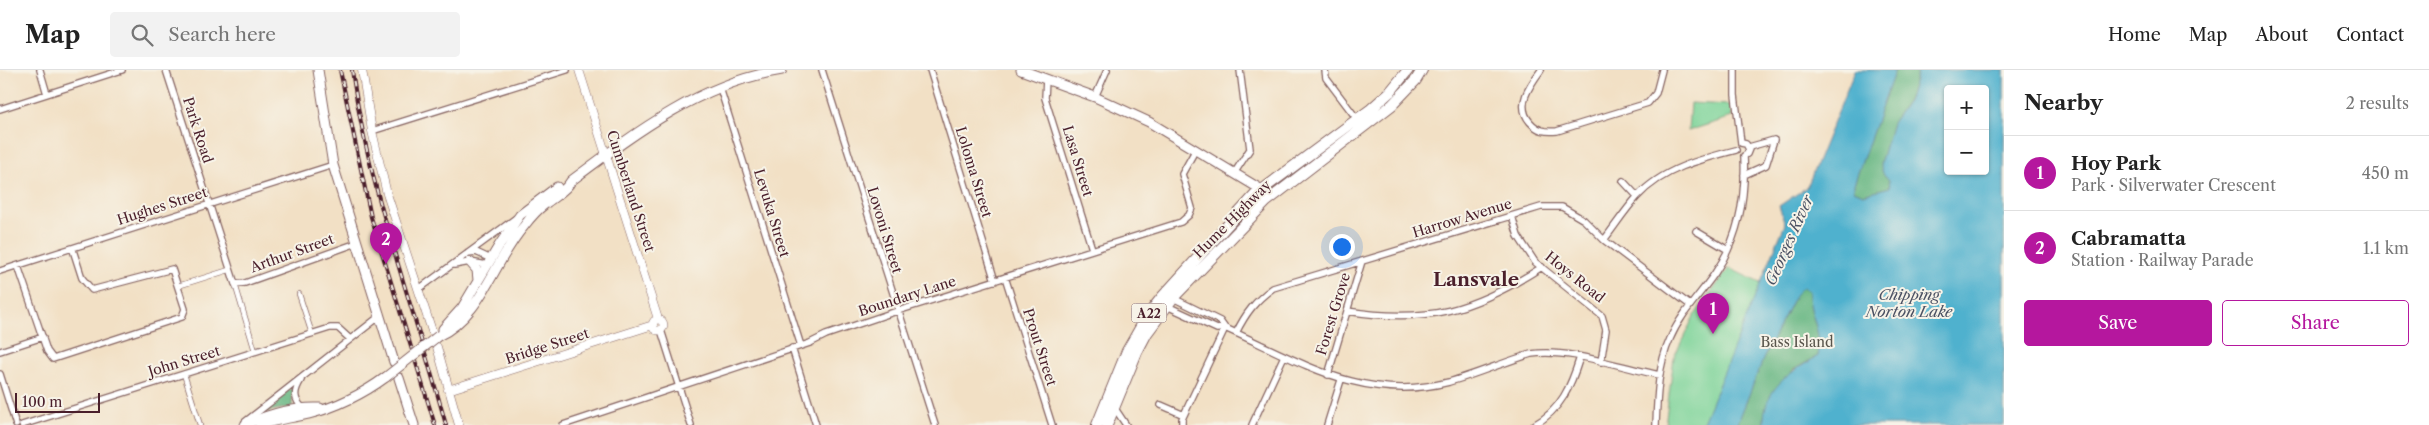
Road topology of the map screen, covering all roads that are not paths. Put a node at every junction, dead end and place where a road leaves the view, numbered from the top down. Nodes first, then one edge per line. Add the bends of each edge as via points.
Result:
1 (40, 70) edge
2 (122, 70) edge
3 (166, 70) edge
4 (318, 70) edge
5 (362, 70) edge
6 (567, 70) edge
7 (580, 70) edge
8 (782, 70) edge
9 (822, 70) edge
10 (930, 70) edge
11 (1021, 70) edge
12 (1107, 70) edge
13 (1240, 70) edge
14 (1325, 70) edge
15 (1408, 70) edge
16 (1422, 70) edge
17 (1542, 70) edge
18 (1662, 70) edge
19 (1735, 70) edge
20 (1046, 79) junction
21 (720, 88) junction
22 (47, 94) junction
23 (1095, 97) junction
24 (0, 109) edge
25 (1357, 119) junction
26 (372, 131) junction
27 (1741, 143) junction
28 (1749, 147) junction
29 (1196, 149) junction
30 (1736, 150) junction
31 (606, 155) junction
32 (1744, 156) junction
33 (333, 165) junction
34 (1235, 172) junction
35 (1744, 175) junction
36 (571, 181) junction
37 (1623, 181) dead end
38 (1263, 189) junction
39 (1272, 196) junction
40 (1637, 196) junction
41 (209, 204) junction
42 (520, 215) junction
43 (1512, 216) junction
44 (1696, 231) dead end
45 (1604, 240) junction
46 (357, 243) junction
47 (1092, 249) junction
48 (73, 250) junction
49 (1728, 250) junction
50 (466, 253) junction
51 (1362, 261) junction
52 (470, 262) junction
53 (493, 264) junction
54 (18, 266) junction
55 (452, 266) junction
56 (1542, 267) junction
57 (230, 270) junction
58 (0, 271) edge
59 (1005, 277) junction
60 (478, 280) junction
61 (995, 280) junction
62 (235, 284) junction
63 (178, 286) junction
64 (419, 289) junction
65 (299, 294) dead end
66 (1170, 302) junction
67 (1690, 305) junction
68 (1347, 311) junction
69 (898, 312) junction
70 (380, 316) junction
71 (656, 322) junction
72 (447, 328) junction
73 (1225, 328) junction
74 (661, 330) joint
75 (435, 333) junction
76 (1236, 333) junction
77 (312, 334) junction
78 (43, 337) junction
79 (350, 339) junction
80 (801, 346) junction
81 (437, 347) dead end
82 (792, 348) junction
83 (0, 351) edge
84 (256, 352) junction
85 (1284, 356) junction
86 (1580, 357) junction
87 (394, 362) dead end
88 (1601, 362) junction
89 (0, 374) edge
90 (184, 374) junction
91 (1328, 375) junction
92 (1660, 376) junction
93 (302, 378) junction
94 (399, 378) dead end
95 (1341, 380) junction
96 (679, 386) junction
97 (448, 390) junction
98 (1161, 405) dead end
99 (1114, 407) junction
100 (303, 408) junction
101 (321, 408) junction
102 (1184, 415) junction
103 (296, 420) edge
104 (16, 425) edge
105 (22, 425) edge
106 (200, 425) edge
107 (241, 425) edge
108 (245, 425) edge
109 (260, 425) edge
110 (414, 425) edge
111 (459, 425) edge
112 (564, 425) edge
113 (691, 425) edge
114 (816, 425) edge
115 (935, 425) edge
116 (1052, 425) edge
117 (1096, 425) edge
118 (1107, 425) edge
119 (1126, 425) edge
120 (1182, 425) edge
121 (1252, 425) edge
122 (1327, 425) edge
123 (1534, 425) edge
124 (1656, 425) edge

1 - 22 street
2 - 22 street
3 - 41 street, Park Road
4 - 33 main road
5 - 26 street
6 - 26 street
7 - 31 street, Cumberland Street
8 - 21 main road via 748,77
9 - 69 street, Lovoni Street
10 - 61 street, Loloma Street
11 - 20 main road
12 - 23 street
13 - 34 street via 1250,149
14 - 25 street via 1326,78
15 - 25 highway, Hume Highway / A22 via 1385,97
16 - 39 highway, Hume Highway / A22 via 1392,105
17 - 18 street via 1524,98 1522,108 1536,129 1545,132 1648,103 1656,92
19 - 27 street
20 - 23 main road
20 - 47 street, Lasa Street via 1045,98
21 - 31 main road via 670,111
21 - 80 street, Levuka Street
22 - 24 street
23 - 29 main road
25 - 38 highway, Hume Highway / A22
26 - 64 street via 387,194
27 - 28 street
27 - 30 street
28 - 32 street
28 - 35 street via 1774,140 1766,165
29 - 34 main road
29 - 47 street, Boundary Lane via 1182,174 1192,208 1189,215 1181,222
30 - 32 street
30 - 40 street via 1684,165 1658,179
31 - 36 main road
31 - 71 street, Cumberland Street
32 - 35 street
33 - 41 street, Hughes Street
33 - 46 main road
34 - 38 main road
35 - 49 street via 1740,215
36 - 42 main road via 564,182
36 - 53 main road via 524,225
37 - 40 street
38 - 39 main road
38 - 117 highway, Hume Highway / A22 via 1147,316 1127,351
39 - 66 highway, Hume Highway / A22
40 - 45 street
41 - 48 street, Hughes Street
41 - 57 street, Park Road
42 - 50 street
42 - 53 main road
43 - 45 street, Harrow Avenue via 1541,207 1562,207 1584,220
43 - 51 street, Harrow Avenue
43 - 56 street, Hoys Road via 1518,236
44 - 49 street
45 - 67 street, Harrow Avenue
46 - 62 street, Arthur Street
46 - 70 main road
47 - 59 street, Boundary Lane
48 - 54 street, Hughes Street
48 - 63 street via 82,278 88,288 95,291 169,268
49 - 67 street
50 - 53 street via 476,252
50 - 55 street
51 - 68 street, Forest Grove
51 - 76 street, Harrow Avenue via 1273,288 1248,310
52 - 53 street
52 - 55 street
52 - 60 main road via 477,270
53 - 60 main road
53 - 72 main road via 472,306
54 - 58 street, Hughes Street
54 - 78 street
55 - 64 street
56 - 68 street via 1506,290 1458,310 1408,317
56 - 88 street, Hoys Road via 1602,316 1606,330
57 - 62 street, Park Road
57 - 63 street
59 - 61 street, Boundary Lane
59 - 116 street, Prout Street
60 - 72 main road
61 - 69 street, Boundary Lane
62 - 84 street
63 - 78 street via 185,309 182,317 53,359
64 - 75 street
65 - 77 street
66 - 73 street via 1220,321
66 - 73 street via 1217,329
66 - 99 highway, Hume Highway / A22 via 1147,333
67 - 92 street via 1669,341
68 - 91 street, Forest Grove
69 - 80 street, Boundary Lane
69 - 115 street, Lovoni Street
70 - 79 street
70 - 87 main road
71 - 74 street via 656,330
71 - 97 street, Bridge Street
72 - 75 main road
73 - 76 street
73 - 102 street
74 - 96 street
75 - 101 main road, bridge via 386,377 352,398
76 - 85 street
77 - 79 street, John Street via 338,328
77 - 84 street, John Street
78 - 83 street
79 - 93 street
80 - 82 street, Boundary Lane
81 - 97 street
82 - 96 street, Boundary Lane
82 - 114 street
84 - 90 street, John Street
85 - 91 street
85 - 121 street
86 - 88 street
86 - 95 street via 1550,352 1532,354 1431,385 1384,387
86 - 123 street via 1563,399 1552,413
88 - 92 street
89 - 104 street
90 - 105 street, John Street
90 - 106 street
91 - 95 street
92 - 124 street
93 - 100 street via 295,394
93 - 107 street
94 - 110 main road
95 - 122 street
96 - 112 street, Boundary Lane
96 - 113 street
97 - 111 street
98 - 102 street
99 - 118 highway, Hume Highway / A22
99 - 119 street
100 - 101 main road
100 - 108 main road
101 - 103 main road
102 - 120 street
103 - 109 main road

